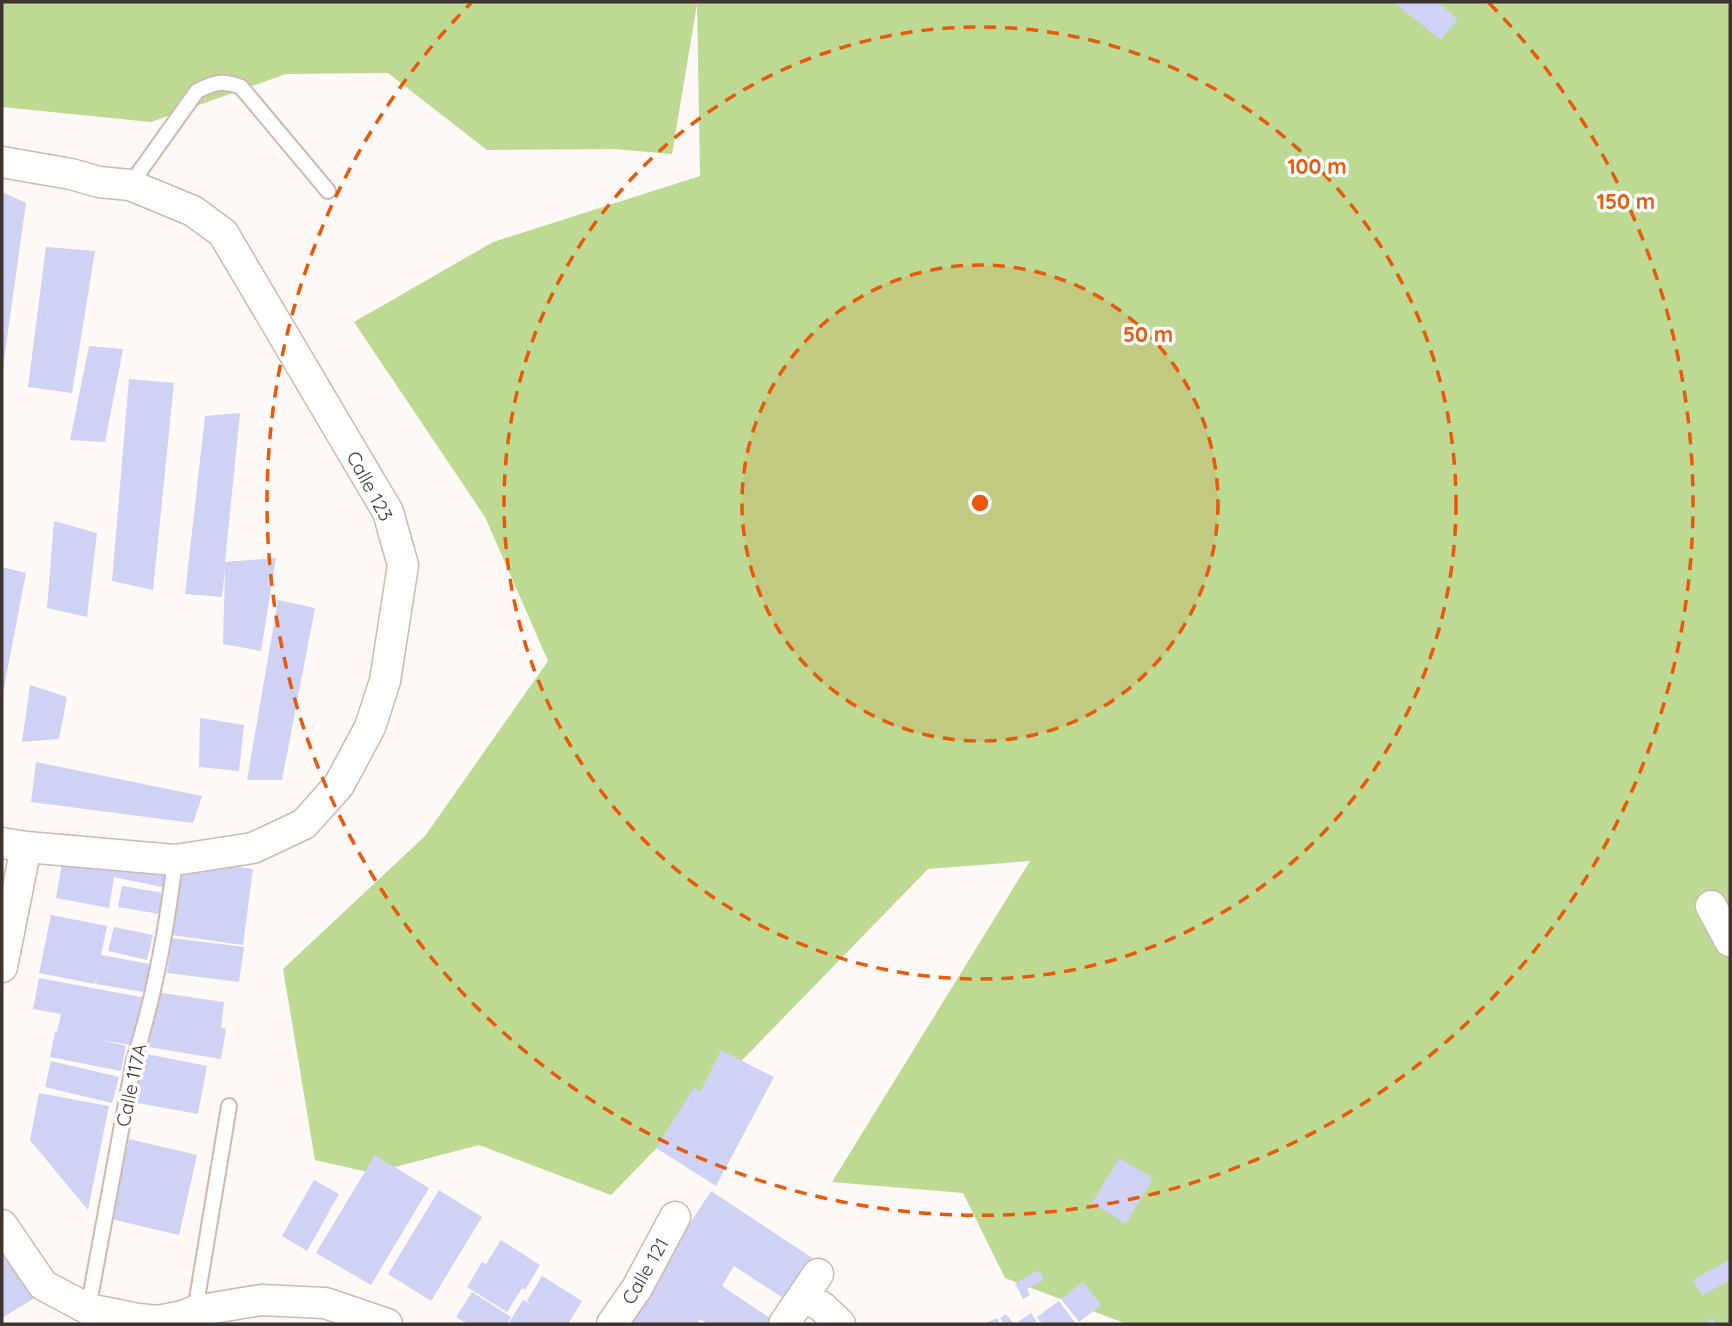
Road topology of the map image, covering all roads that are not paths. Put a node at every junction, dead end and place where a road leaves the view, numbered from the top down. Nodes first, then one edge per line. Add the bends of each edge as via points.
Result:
1 (2, 162) edge
2 (130, 185) junction
3 (328, 191) dead end
4 (14, 845) edge
5 (175, 860) junction
6 (1710, 906) dead end
7 (1730, 941) edge
8 (2, 967) edge
9 (229, 1106) dead end
10 (675, 1217) dead end
11 (2, 1225) edge
12 (88, 1309) junction
13 (195, 1311) junction
14 (137, 1322) edge
15 (387, 1324) edge
16 (612, 1324) edge
17 (784, 1324) edge
18 (841, 1324) edge

1 - 2 street, Calle 123
2 - 3 lane via 197,91 213,82 241,87
2 - 5 street, Calle 123 via 193,211 223,233 388,512 402,565 385,681 370,727 339,785 304,824 253,848
4 - 5 street, Calle 123
4 - 8 street
5 - 12 lane, Calle 117A via 168,918 134,1060
6 - 7 street
9 - 13 lane
10 - 16 street, Calle 121 via 637,1289
11 - 12 street via 43,1285
12 - 14 street
13 - 14 street
13 - 15 street via 261,1300 325,1303
17 - 18 street via 811,1285 822,1307

